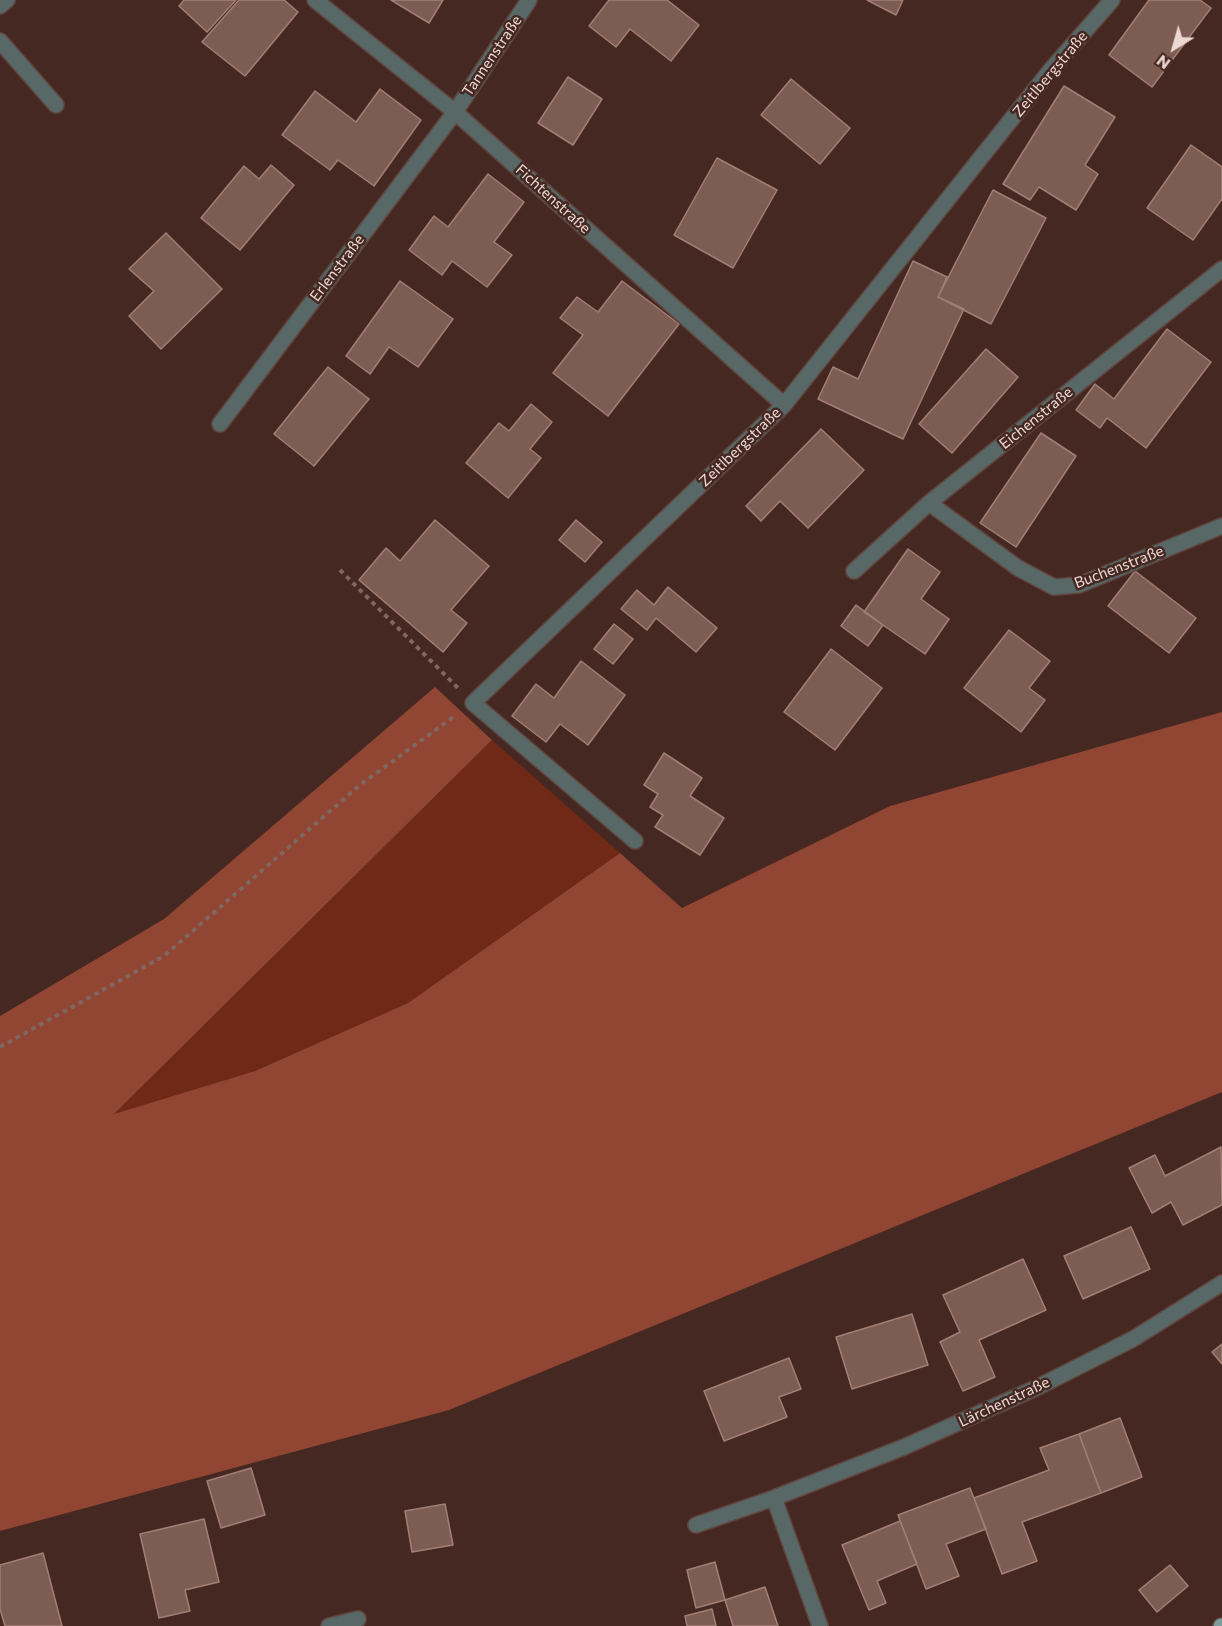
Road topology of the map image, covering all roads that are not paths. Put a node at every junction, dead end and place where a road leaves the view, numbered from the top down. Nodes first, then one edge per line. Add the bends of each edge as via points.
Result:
1 (7, 0) edge
2 (315, 0) edge
3 (529, 0) edge
4 (1112, 0) edge
5 (0, 6) edge
6 (0, 41) edge
7 (56, 105) dead end
8 (455, 112) junction
9 (1222, 269) edge
10 (784, 405) junction
11 (220, 424) dead end
12 (929, 503) junction
13 (1222, 526) edge
14 (854, 572) dead end
15 (635, 841) dead end
16 (1222, 1283) edge
17 (774, 1498) junction
18 (696, 1525) dead end
19 (358, 1619) dead end
20 (329, 1626) edge
21 (820, 1626) edge

1 - 5 street
2 - 8 street, Fichtenstraße
3 - 8 street, Tannenstraße
4 - 10 street, Zeitlbergstraße via 1049,72
6 - 7 street
8 - 10 street, Fichtenstraße
8 - 11 street, Erlenstraße
9 - 12 street, Eichenstraße
10 - 15 street, Zeitlbergstraße via 473,703
12 - 13 street, Buchenstraße via 1018,568 1054,587 1079,585
12 - 14 street, Eichenstraße
16 - 17 street, Lärchenstraße via 1133,1339 1038,1387 904,1447
17 - 18 street, Lärchenstraße
17 - 21 street
19 - 20 street

